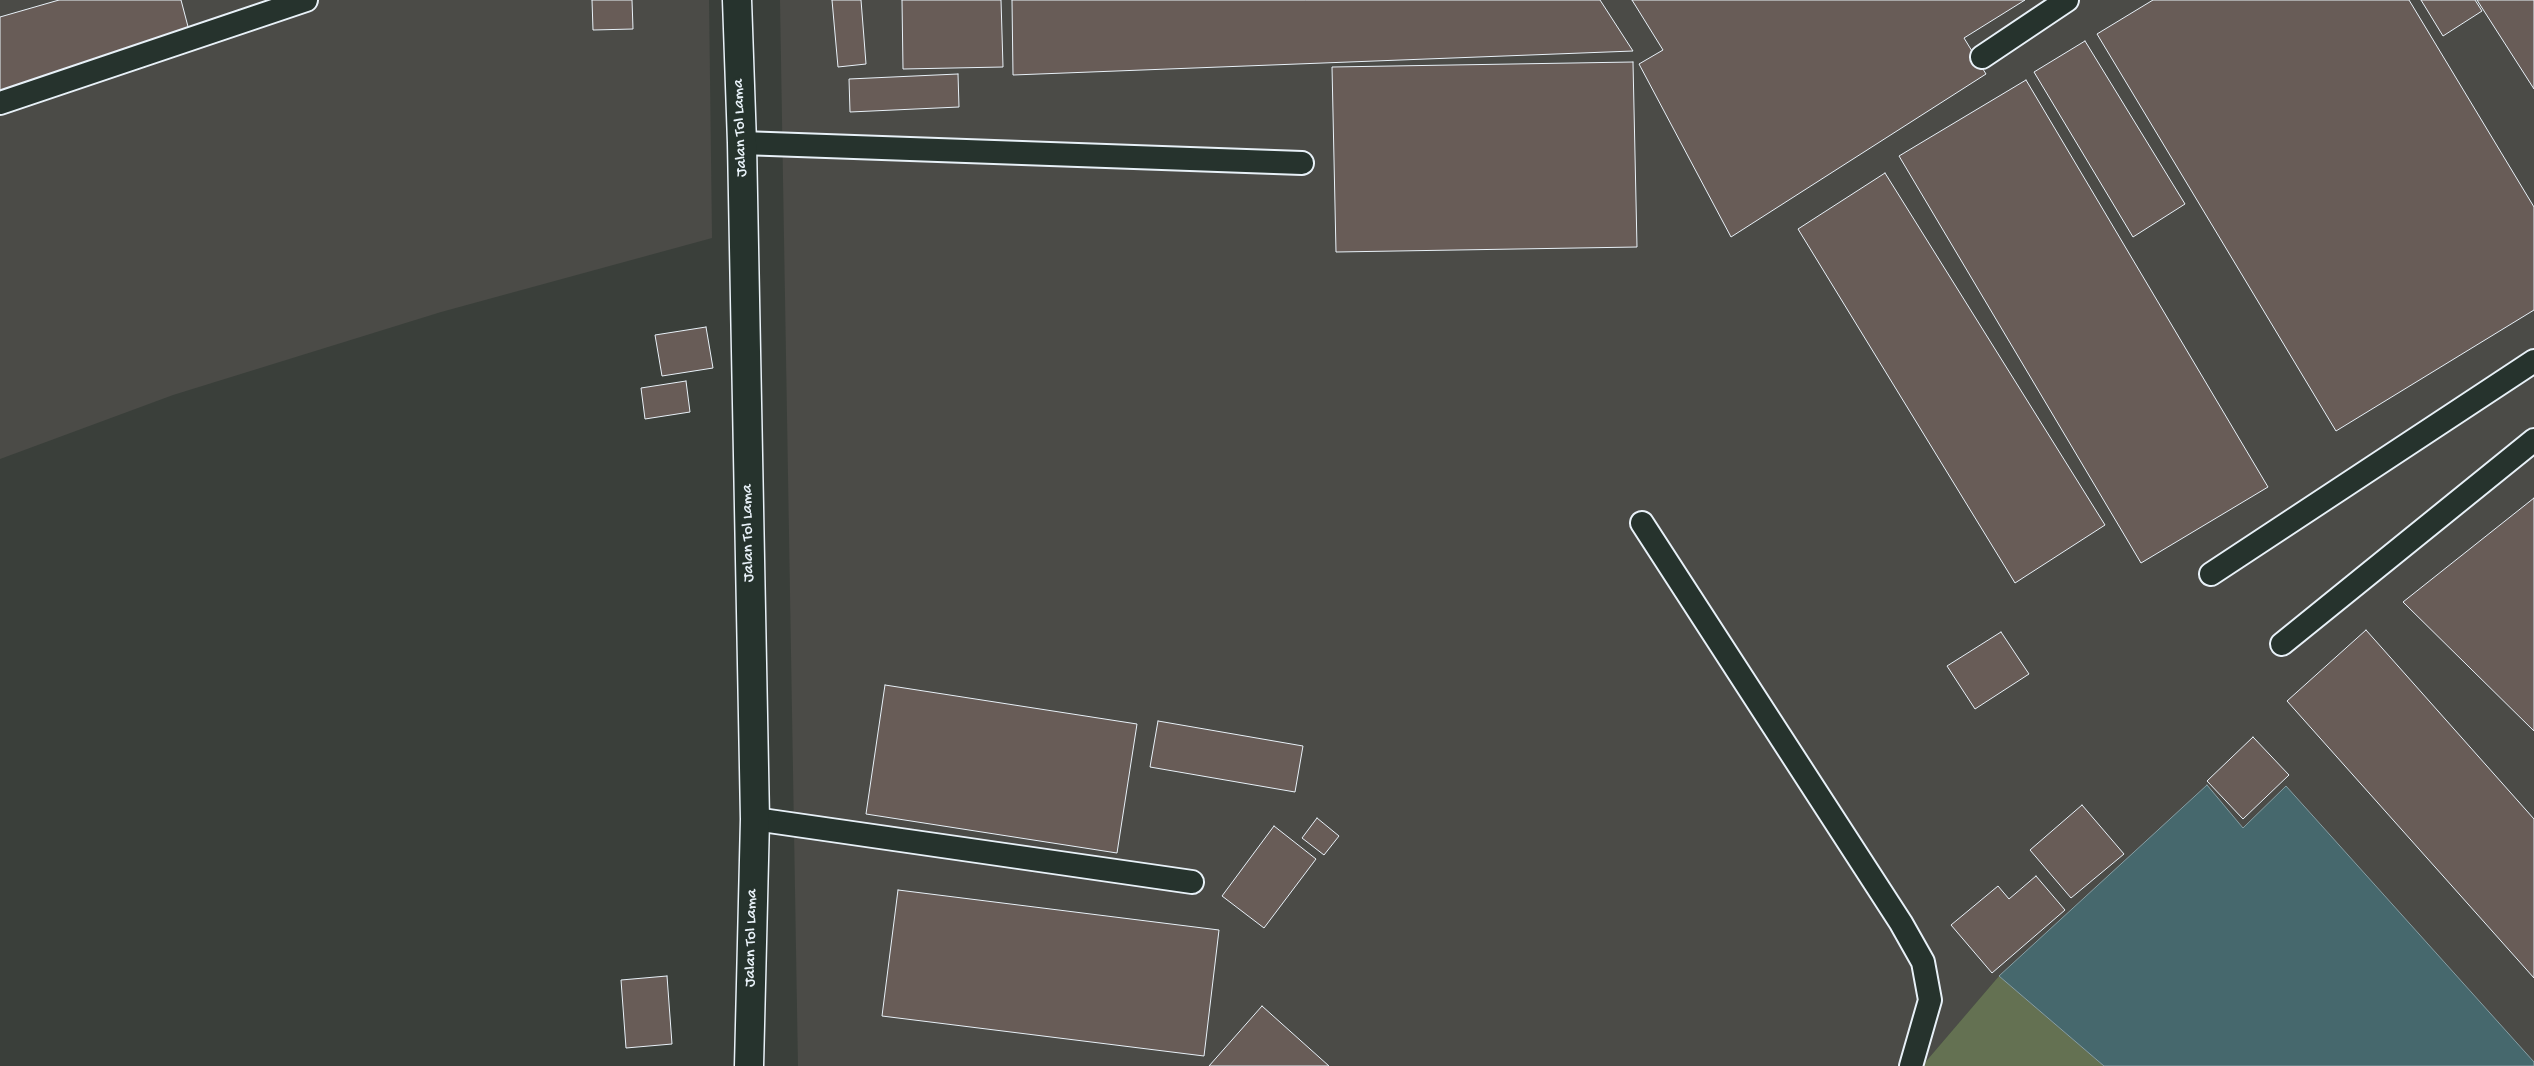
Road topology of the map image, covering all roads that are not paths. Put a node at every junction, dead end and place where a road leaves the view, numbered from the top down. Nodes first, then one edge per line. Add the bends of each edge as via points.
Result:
1 (306, 0) edge
2 (737, 0) edge
3 (2068, 0) edge
4 (1982, 57) dead end
5 (0, 104) edge
6 (742, 143) junction
7 (1302, 163) dead end
8 (2534, 362) edge
9 (2534, 440) edge
10 (1642, 523) dead end
11 (2212, 574) dead end
12 (2282, 644) dead end
13 (755, 819) junction
14 (1192, 882) dead end
15 (749, 1066) edge
16 (1912, 1066) edge

1 - 5 lane
2 - 6 street, Jalan Tol Lama
3 - 4 lane
6 - 7 lane
6 - 13 street, Jalan Tol Lama
8 - 11 lane
9 - 12 lane
10 - 16 lane via 1923,962 1930,1000
13 - 14 lane
13 - 15 street, Jalan Tol Lama

